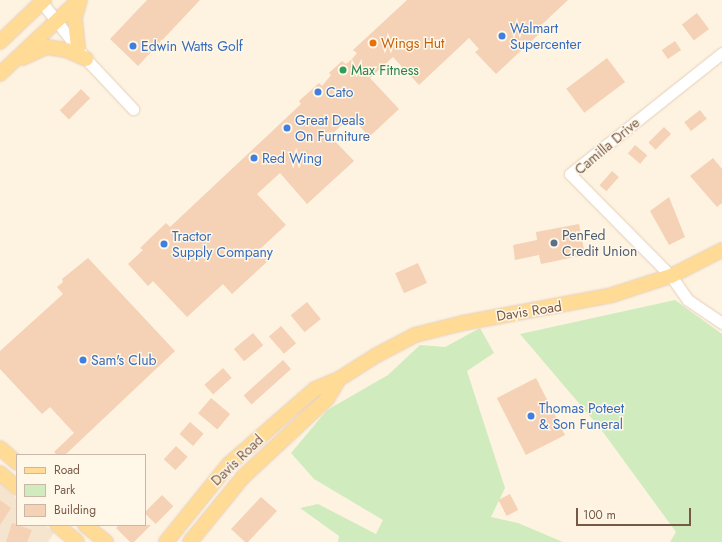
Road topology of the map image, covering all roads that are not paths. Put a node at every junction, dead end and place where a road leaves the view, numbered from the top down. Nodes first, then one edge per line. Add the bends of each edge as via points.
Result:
1 (80, 0) edge
2 (42, 1) edge
3 (55, 20) junction
4 (0, 42) edge
5 (82, 54) junction
6 (719, 55) edge
7 (5, 69) edge
8 (133, 110) dead end
9 (722, 250) edge
10 (671, 276) junction
11 (722, 323) edge
12 (339, 379) junction
13 (0, 448) edge
14 (16, 462) edge
15 (0, 472) edge
16 (16, 487) edge
17 (58, 526) edge
18 (86, 526) edge
19 (77, 542) edge
20 (106, 542) edge
21 (166, 542) edge
22 (190, 542) edge

1 - 3 main road
1 - 5 main road via 75,17
2 - 3 street
2 - 4 main road
3 - 5 street
3 - 7 main road
5 - 7 main road via 47,47
5 - 8 street
6 - 10 street, Camilla Drive via 570,174
9 - 10 main road, Davis Road
10 - 11 street via 688,300
10 - 12 main road, Davis Road via 612,295 463,322 415,335
12 - 21 main road, Davis Road via 315,389 229,464
12 - 22 main road, Davis Road via 327,399 243,477
13 - 14 main road
15 - 16 main road
17 - 19 main road
18 - 20 main road

